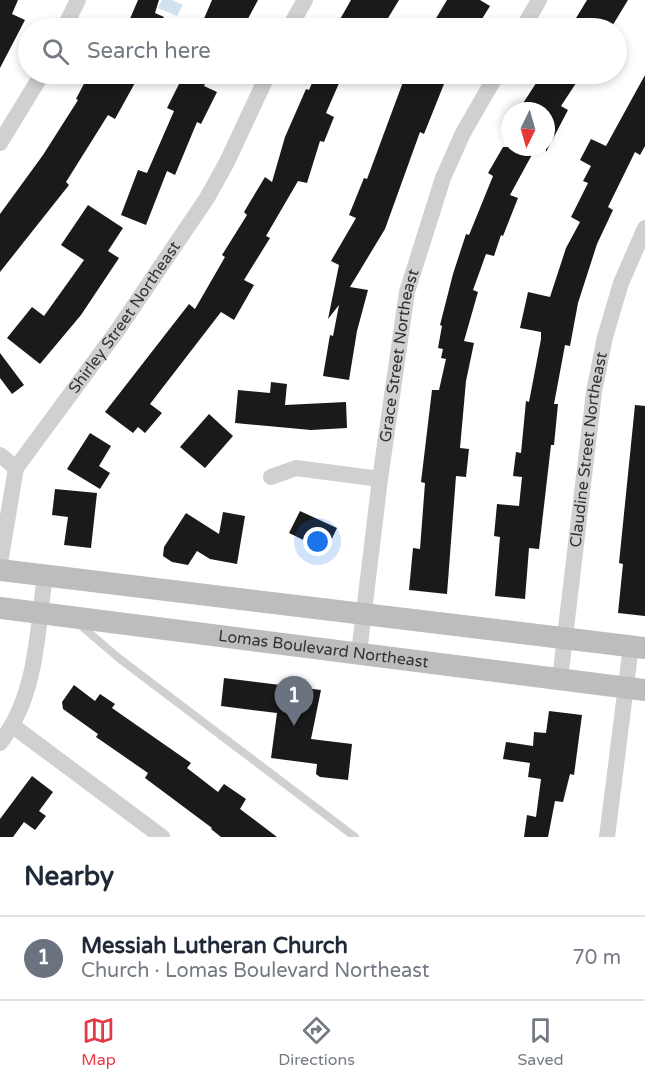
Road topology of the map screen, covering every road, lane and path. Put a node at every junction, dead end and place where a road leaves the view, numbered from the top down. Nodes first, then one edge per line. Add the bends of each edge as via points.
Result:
1 (78, 0) edge
2 (305, 0) edge
3 (539, 0) edge
4 (69, 18) edge
5 (295, 18) edge
6 (529, 18) edge
7 (36, 84) edge
8 (263, 84) edge
9 (491, 84) edge
10 (0, 143) edge
11 (645, 228) edge
12 (0, 455) edge
13 (16, 468) junction
14 (271, 477) dead end
15 (380, 479) junction
16 (0, 563) edge
17 (0, 570) edge
18 (45, 575) junction
19 (0, 608) edge
20 (40, 615) junction
21 (363, 615) junction
22 (73, 619) junction
23 (566, 638) junction
24 (638, 647) edge
25 (359, 654) junction
26 (560, 679) junction
27 (636, 689) edge
28 (13, 726) junction
29 (0, 744) edge
30 (162, 837) edge
31 (355, 837) edge
32 (607, 837) edge

1 - 4 street
2 - 5 street
3 - 6 street
7 - 10 street
8 - 13 street, Shirley Street Northeast via 207,198 117,331
9 - 15 street, Grace Street Northeast via 443,178 420,247 399,338
11 - 23 street, Claudine Street Northeast via 621,283 596,381
12 - 13 street
13 - 16 street, Shirley Street Northeast
14 - 15 street via 296,468
15 - 21 street, Grace Street Northeast
17 - 18 main road
18 - 20 street
18 - 21 main road
19 - 20 main road, Lomas Boulevard Northeast
20 - 22 main road, Lomas Boulevard Northeast
20 - 28 street via 34,664
21 - 23 main road
21 - 25 street, Grace Street Northeast
22 - 25 main road, Lomas Boulevard Northeast
22 - 31 lane
23 - 24 main road
23 - 26 street, Claudine Street Northeast
24 - 27 street
25 - 26 main road, Lomas Boulevard Northeast
26 - 27 main road, Lomas Boulevard Northeast
27 - 32 street
28 - 29 street
28 - 30 street

